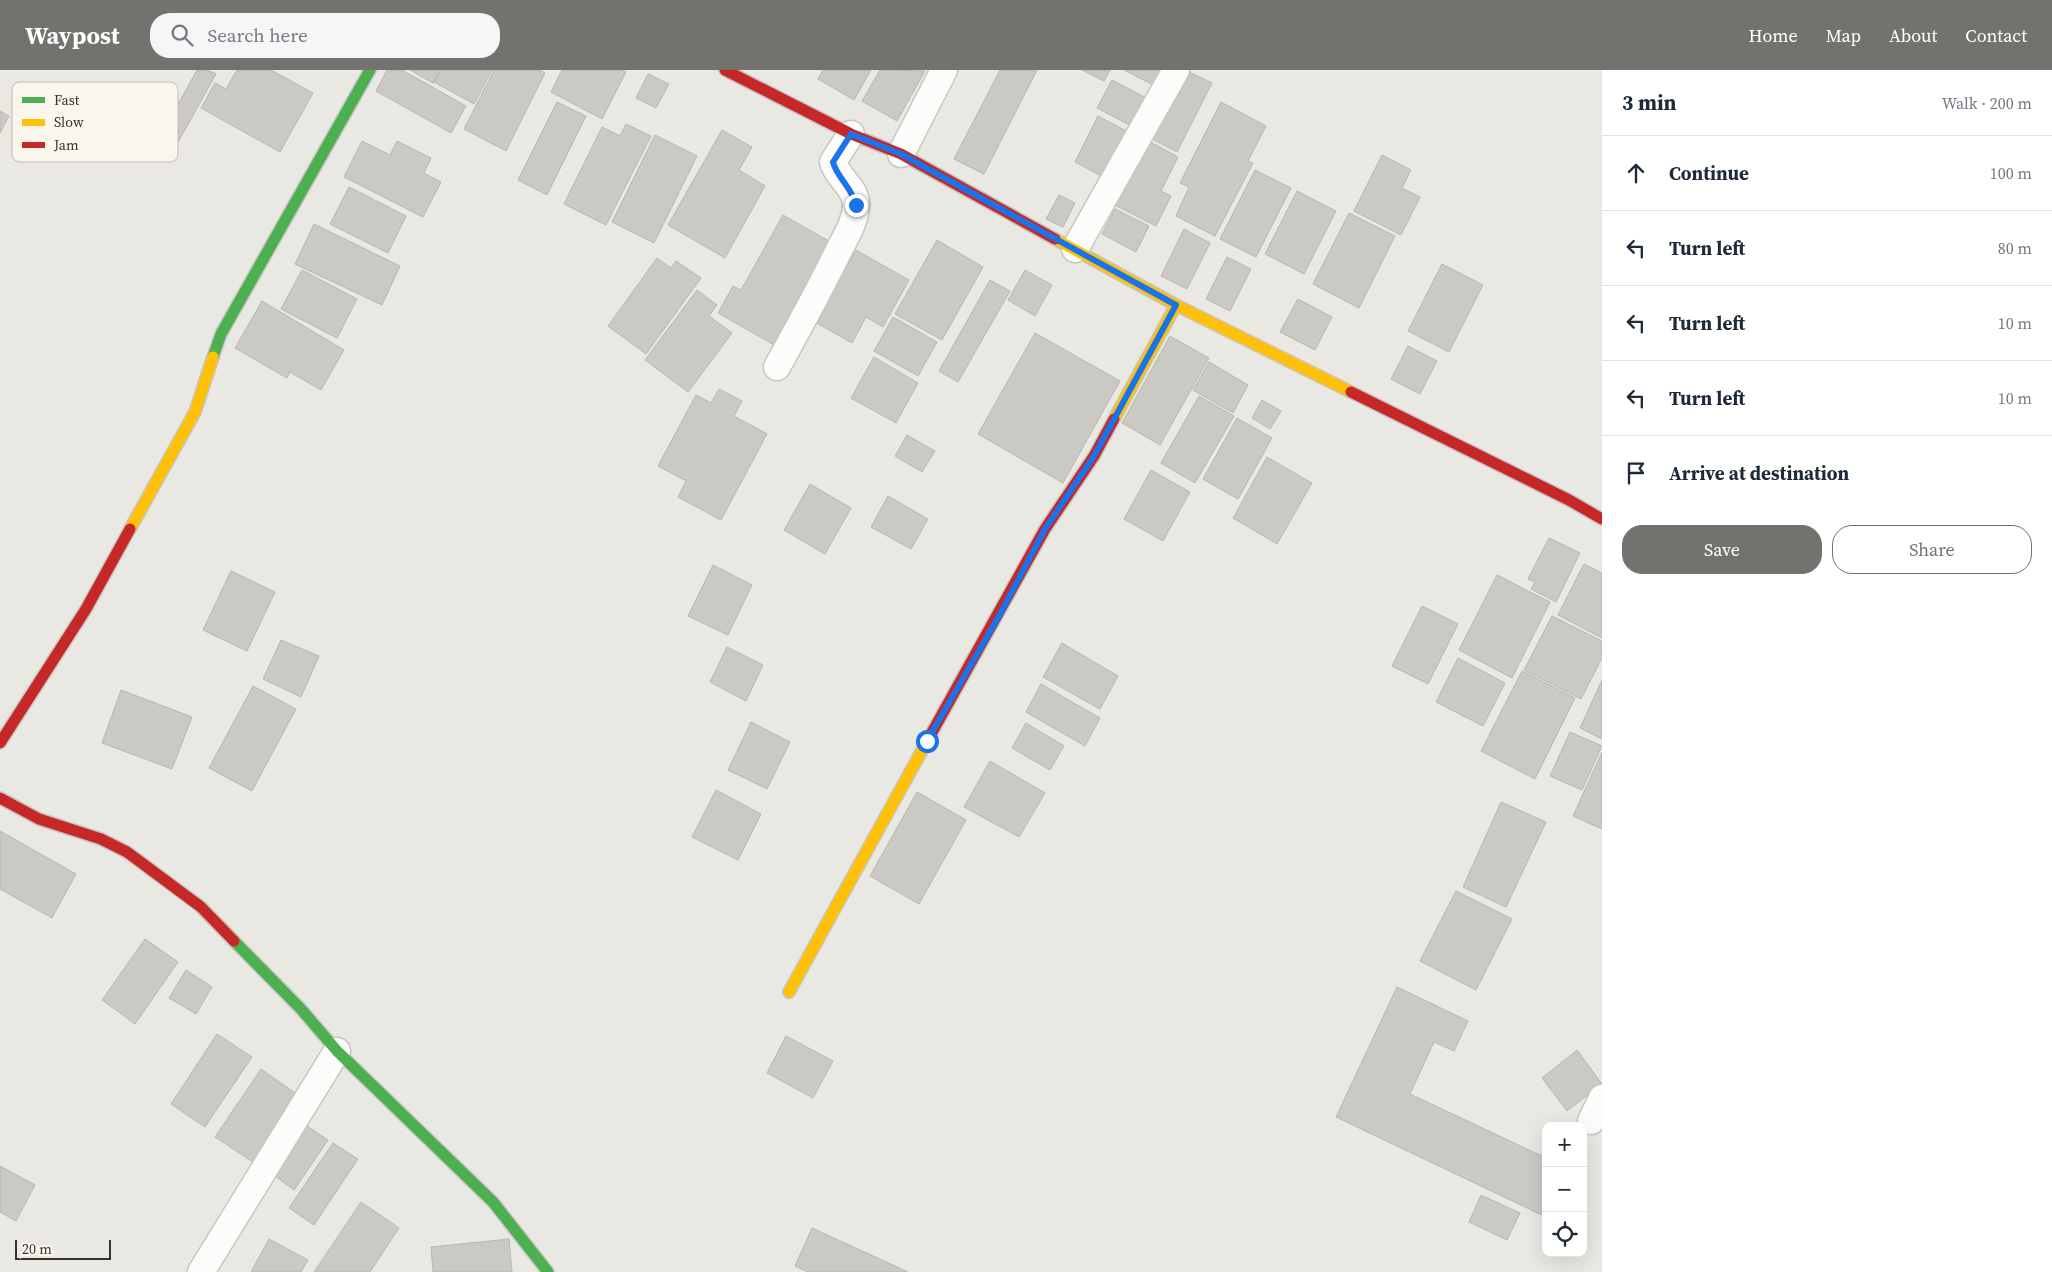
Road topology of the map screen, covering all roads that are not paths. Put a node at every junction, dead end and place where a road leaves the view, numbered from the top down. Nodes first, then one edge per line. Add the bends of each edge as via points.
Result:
1 (370, 70) edge
2 (725, 70) edge
3 (944, 70) edge
4 (1176, 70) edge
5 (851, 134) junction
6 (901, 154) junction
7 (1075, 249) junction
8 (1176, 305) junction
9 (777, 367) dead end
10 (1602, 518) edge
11 (0, 743) edge
12 (0, 798) edge
13 (789, 992) dead end
14 (337, 1051) junction
15 (1602, 1098) edge
16 (1590, 1122) dead end
17 (201, 1272) edge
18 (548, 1272) edge

1 - 11 street via 221,334 195,412 86,609
2 - 5 street
3 - 6 street
4 - 7 street
5 - 6 street
5 - 9 street via 833,162 854,195 856,205 850,228
6 - 7 street
7 - 8 street
8 - 10 street
8 - 13 street via 1094,456 1045,529
12 - 14 street via 38,819 127,852 150,868 201,907 301,1009
14 - 17 street
14 - 18 street via 493,1202
15 - 16 street

